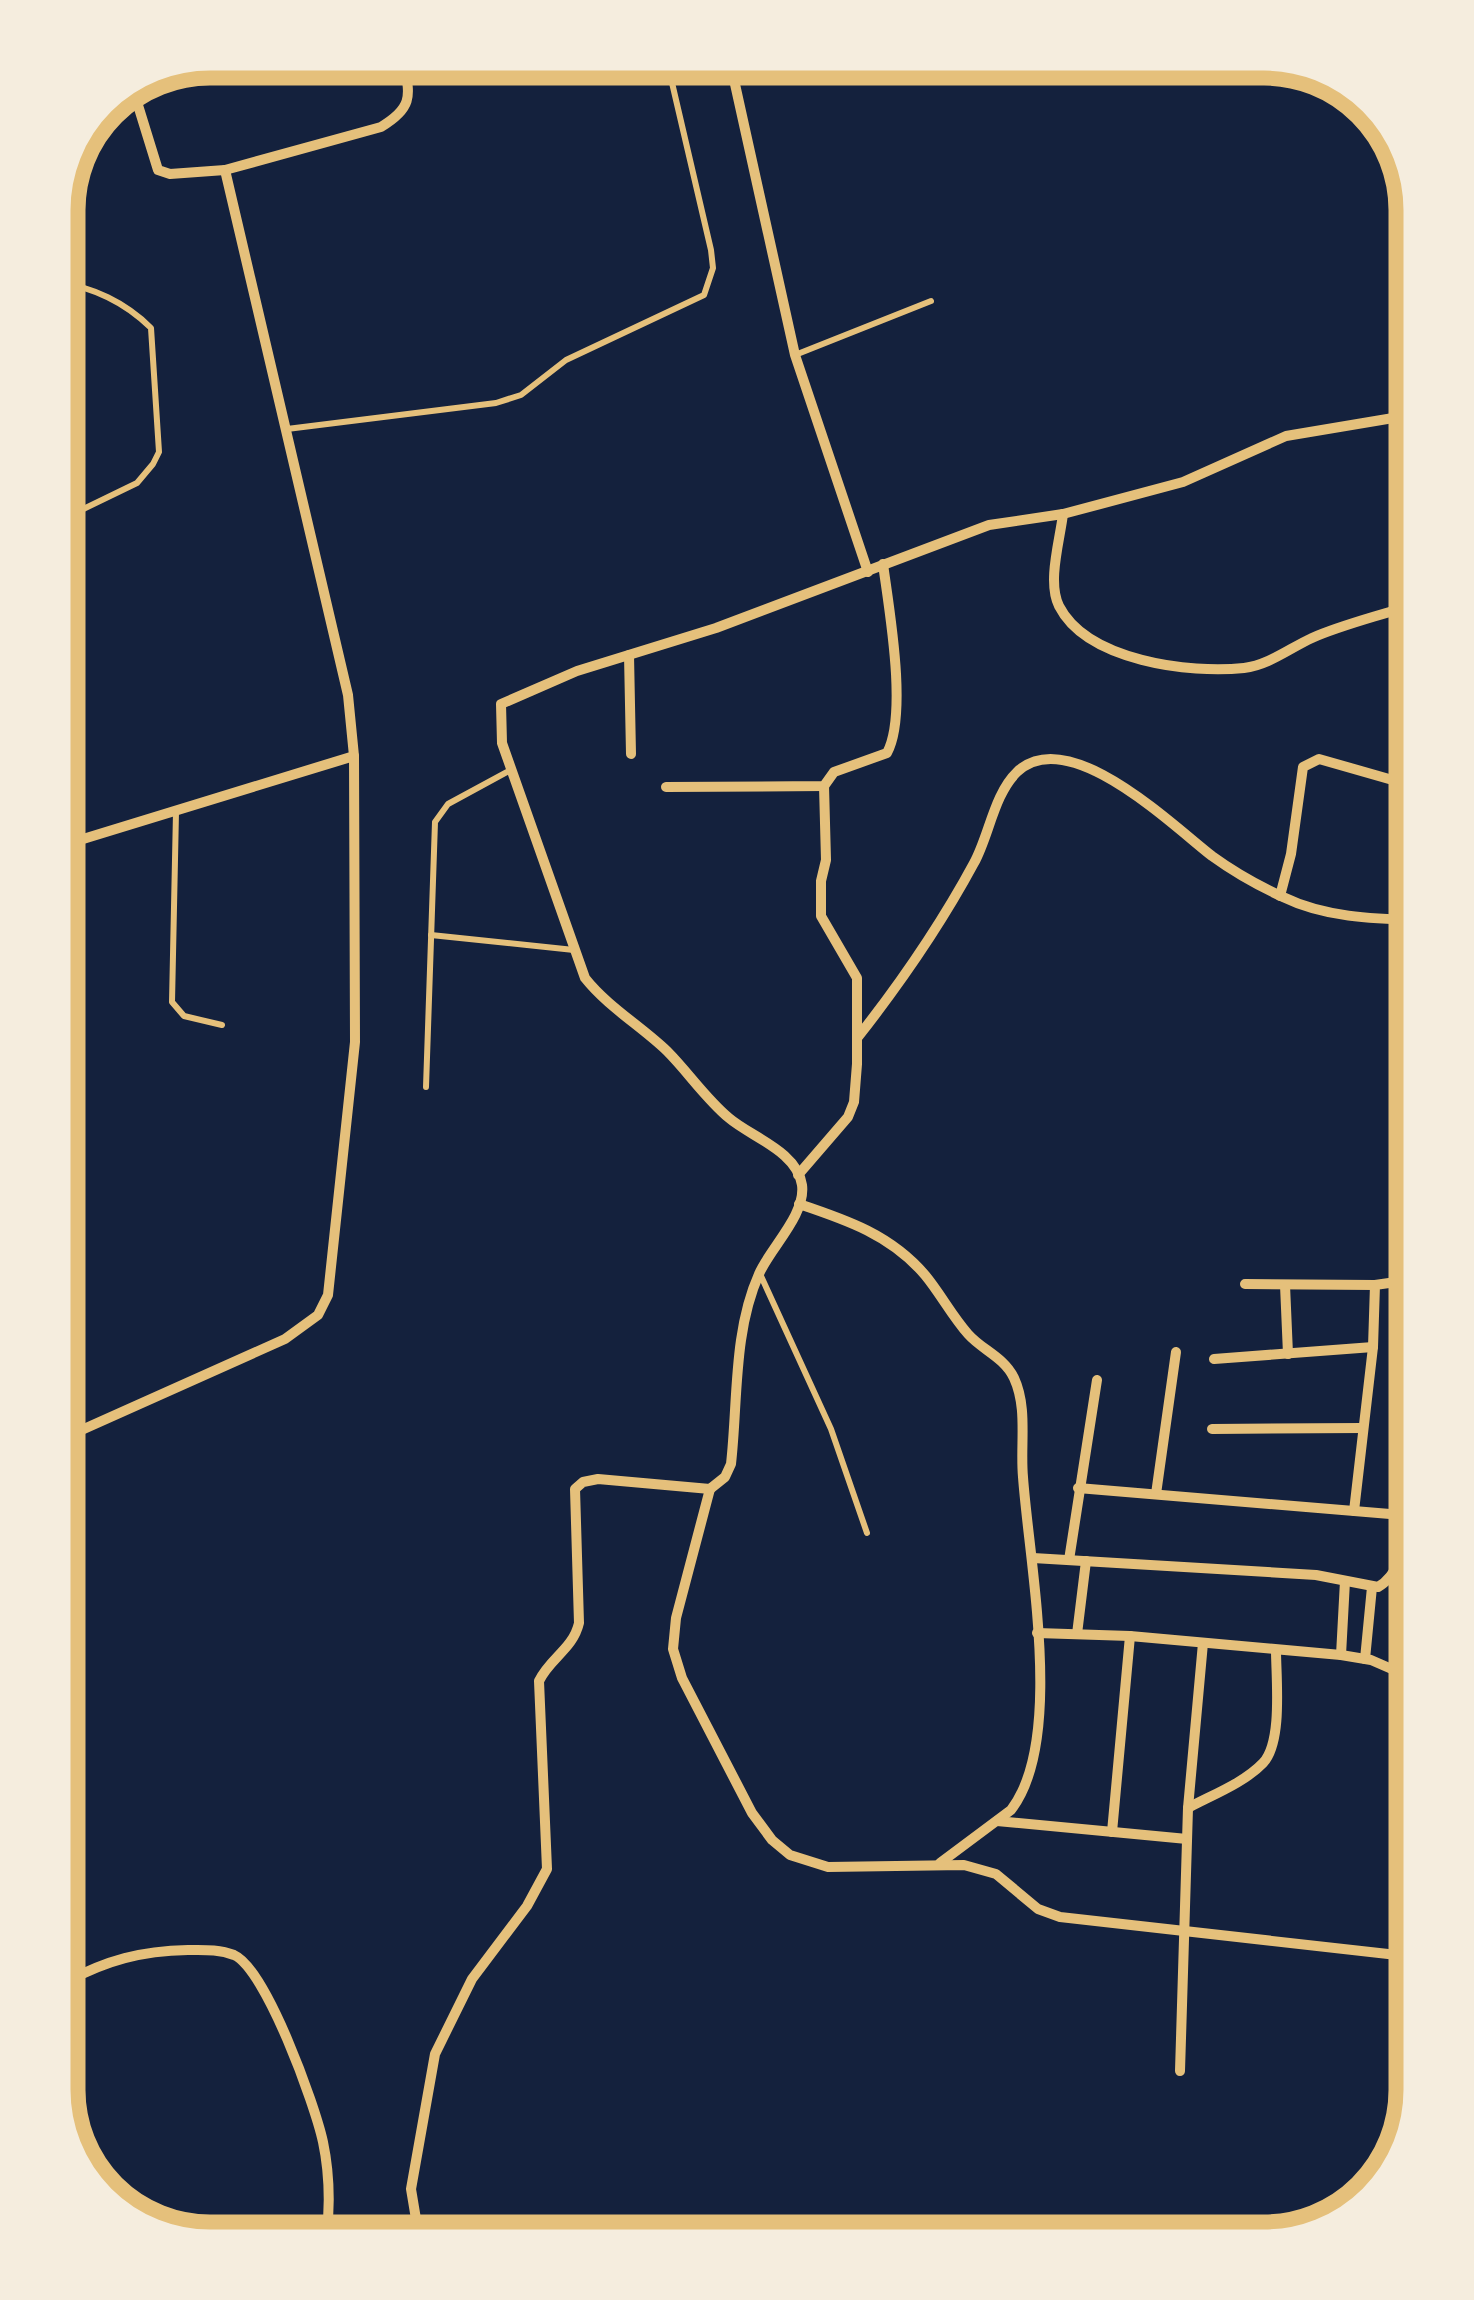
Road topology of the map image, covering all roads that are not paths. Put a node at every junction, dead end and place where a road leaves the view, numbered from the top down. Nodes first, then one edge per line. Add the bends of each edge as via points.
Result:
1 (406, 78) edge
2 (671, 78) edge
3 (734, 78) edge
4 (137, 101) edge
5 (225, 170) junction
6 (78, 288) edge
7 (931, 301) dead end
8 (795, 355) junction
9 (1396, 417) edge
10 (287, 429) junction
11 (78, 511) edge
12 (1063, 514) junction
13 (884, 564) junction
14 (868, 572) junction
15 (1396, 610) edge
16 (629, 655) junction
17 (631, 754) dead end
18 (354, 756) junction
19 (512, 770) junction
20 (1396, 781) edge
21 (824, 786) junction
22 (666, 787) dead end
23 (176, 809) junction
24 (78, 840) edge
25 (1280, 896) junction
26 (1396, 918) edge
27 (431, 935) junction
28 (574, 950) junction
29 (222, 1025) dead end
30 (858, 1037) junction
31 (426, 1087) dead end
32 (798, 1175) junction
33 (799, 1204) junction
34 (759, 1273) junction
35 (1396, 1282) edge
36 (1245, 1284) dead end
37 (1285, 1285) junction
38 (1376, 1285) junction
39 (1373, 1347) junction
40 (1176, 1352) dead end
41 (1288, 1354) junction
42 (1214, 1359) dead end
43 (1097, 1380) dead end
44 (1364, 1428) junction
45 (1212, 1429) dead end
46 (78, 1432) edge
47 (1078, 1488) junction
48 (710, 1489) junction
49 (1156, 1494) junction
50 (1354, 1511) junction
51 (1396, 1512) edge
52 (867, 1533) dead end
53 (1033, 1558) junction
54 (1069, 1560) junction
55 (1086, 1561) junction
56 (1396, 1562) edge
57 (1345, 1581) junction
58 (1372, 1587) junction
59 (1037, 1633) junction
60 (1077, 1634) junction
61 (1130, 1636) junction
62 (1202, 1643) junction
63 (1276, 1649) junction
64 (1341, 1655) junction
65 (1368, 1660) junction
66 (1396, 1672) edge
67 (1188, 1808) junction
68 (997, 1821) junction
69 (1112, 1832) junction
70 (1187, 1839) junction
71 (937, 1865) junction
72 (1185, 1930) junction
73 (1396, 1955) edge
74 (78, 1976) edge
75 (1180, 2071) dead end
76 (326, 2222) edge
77 (416, 2222) edge

1 - 5 street via 401,115 381,127
2 - 10 lane via 711,250 704,295 566,360 521,395
3 - 8 street
4 - 5 street via 158,170
5 - 10 street
6 - 11 lane via 151,328 159,452 148,476
7 - 8 lane
8 - 14 street
9 - 12 street via 1286,436 1183,482
10 - 18 street via 349,695
12 - 13 street via 989,525
12 - 15 street via 1060,606 1098,644 1128,657 1246,668
13 - 14 street
13 - 21 street via 895,652 892,745 879,758 834,772
14 - 16 street
16 - 17 street
16 - 19 street via 502,704
18 - 23 street
18 - 46 street via 356,1042 328,1294 318,1315 285,1339
19 - 27 lane via 448,804 435,823
19 - 28 street
20 - 25 street via 1310,760
21 - 22 street
21 - 30 street via 821,916 854,969
23 - 24 street
23 - 29 lane via 172,1002 178,1013
25 - 26 street via 1322,911
25 - 30 street via 1217,860 1100,772 1037,761 1004,791 939,926
27 - 28 lane
27 - 31 lane
28 - 32 street via 596,993
30 - 32 street via 854,1102
32 - 33 street
33 - 34 street
33 - 53 street via 885,1238 924,1274 966,1333 1009,1368 1020,1402
34 - 48 street via 737,1376 731,1464
34 - 52 lane via 831,1429
35 - 38 street
36 - 37 street
37 - 38 street
37 - 41 street
38 - 39 street
39 - 41 street
39 - 44 street
40 - 49 street
41 - 42 street
43 - 47 street
44 - 45 street
44 - 50 street
47 - 49 street
47 - 54 street
48 - 71 street via 673,1649 752,1813 772,1840 805,1862
48 - 77 street via 598,1479 575,1489 578,1623 573,1642 545,1669 538,1696 547,1869 472,1979 435,2054 411,2189
49 - 50 street
50 - 51 street
53 - 54 street
53 - 59 street
54 - 55 street
55 - 57 street
55 - 60 street
56 - 58 street via 1389,1580
57 - 58 street
57 - 64 street
58 - 65 street
59 - 60 street
59 - 68 street via 1027,1784
60 - 61 street
61 - 62 street
61 - 69 street
62 - 63 street
62 - 67 street
63 - 64 street
63 - 67 street via 1268,1756
64 - 65 street
65 - 66 street
67 - 70 street
68 - 69 street
68 - 71 street
69 - 70 street
70 - 72 street
71 - 72 street via 996,1874 1048,1914
72 - 73 street
72 - 75 street
74 - 76 street via 150,1951 213,1950 247,1963 316,2115

